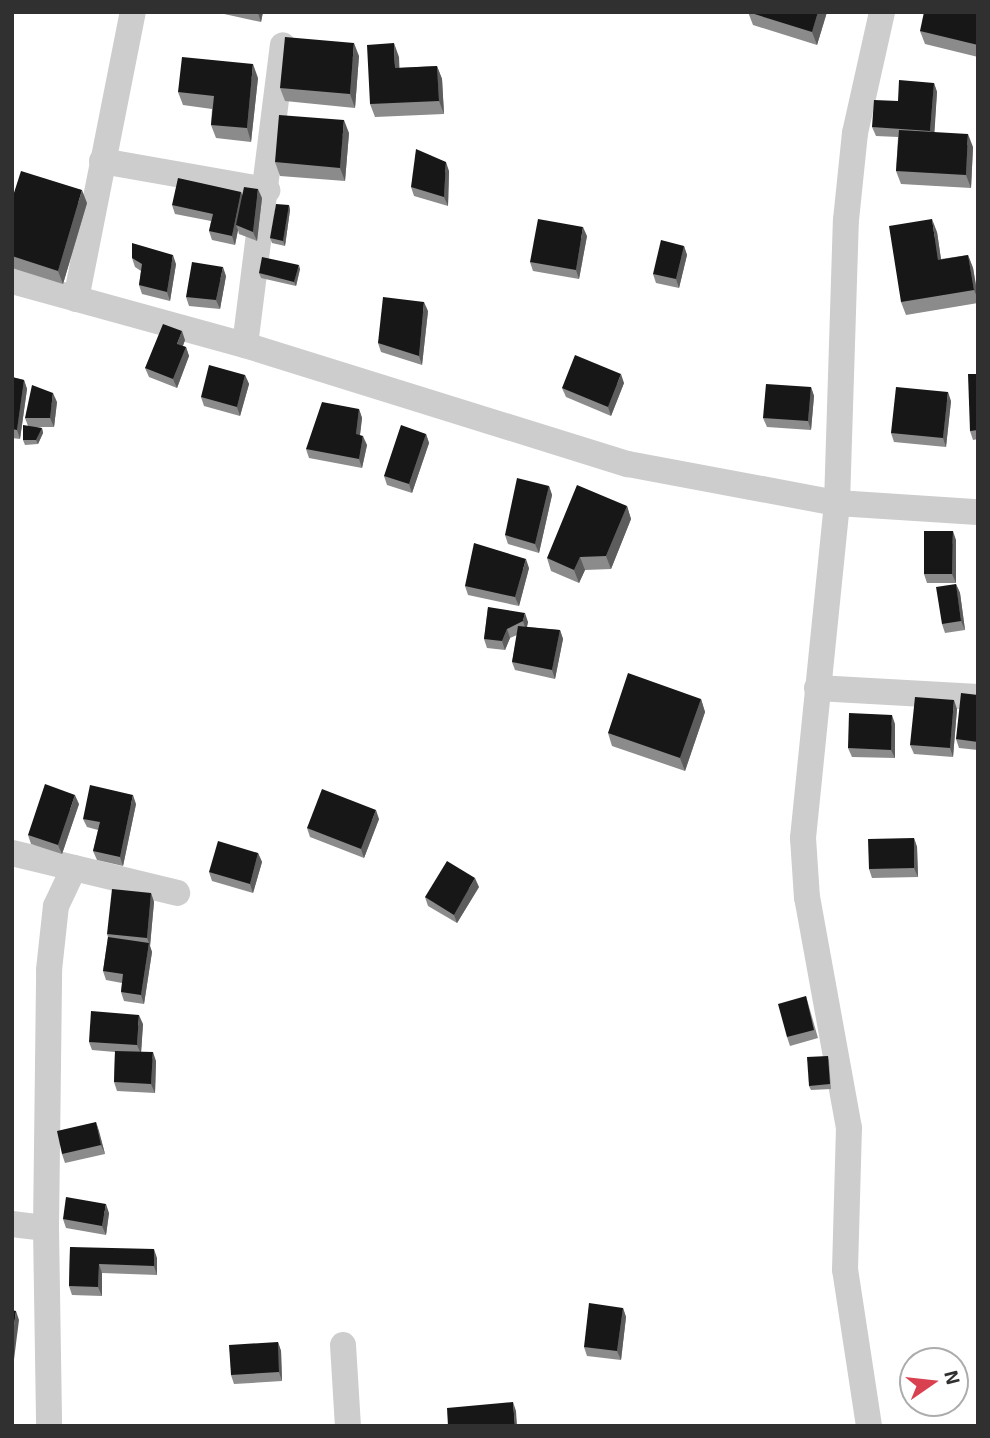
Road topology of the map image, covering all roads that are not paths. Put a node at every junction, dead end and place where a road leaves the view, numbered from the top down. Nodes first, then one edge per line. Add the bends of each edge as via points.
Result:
1 (133, 12) edge
2 (882, 12) edge
3 (283, 45) edge
4 (102, 161) junction
5 (267, 190) junction
6 (12, 281) edge
7 (76, 299) junction
8 (245, 345) junction
9 (837, 503) junction
10 (978, 512) edge
11 (817, 688) junction
12 (978, 697) edge
13 (12, 853) edge
14 (74, 867) junction
15 (177, 893) dead end
16 (12, 1224) edge
17 (46, 1228) junction
18 (342, 1345) dead end
19 (49, 1426) edge
20 (348, 1426) edge
21 (869, 1426) edge

1 - 4 street
2 - 9 street via 855,133 846,220
3 - 5 street
4 - 5 street
4 - 7 street
5 - 8 street
6 - 7 street
7 - 8 street
8 - 9 street via 628,464
9 - 10 street
9 - 11 street
11 - 12 street
11 - 21 street via 803,838 807,898 849,1128 845,1270
13 - 14 street
14 - 15 street
14 - 17 street via 56,906 49,970
16 - 17 street
17 - 19 street
18 - 20 street

